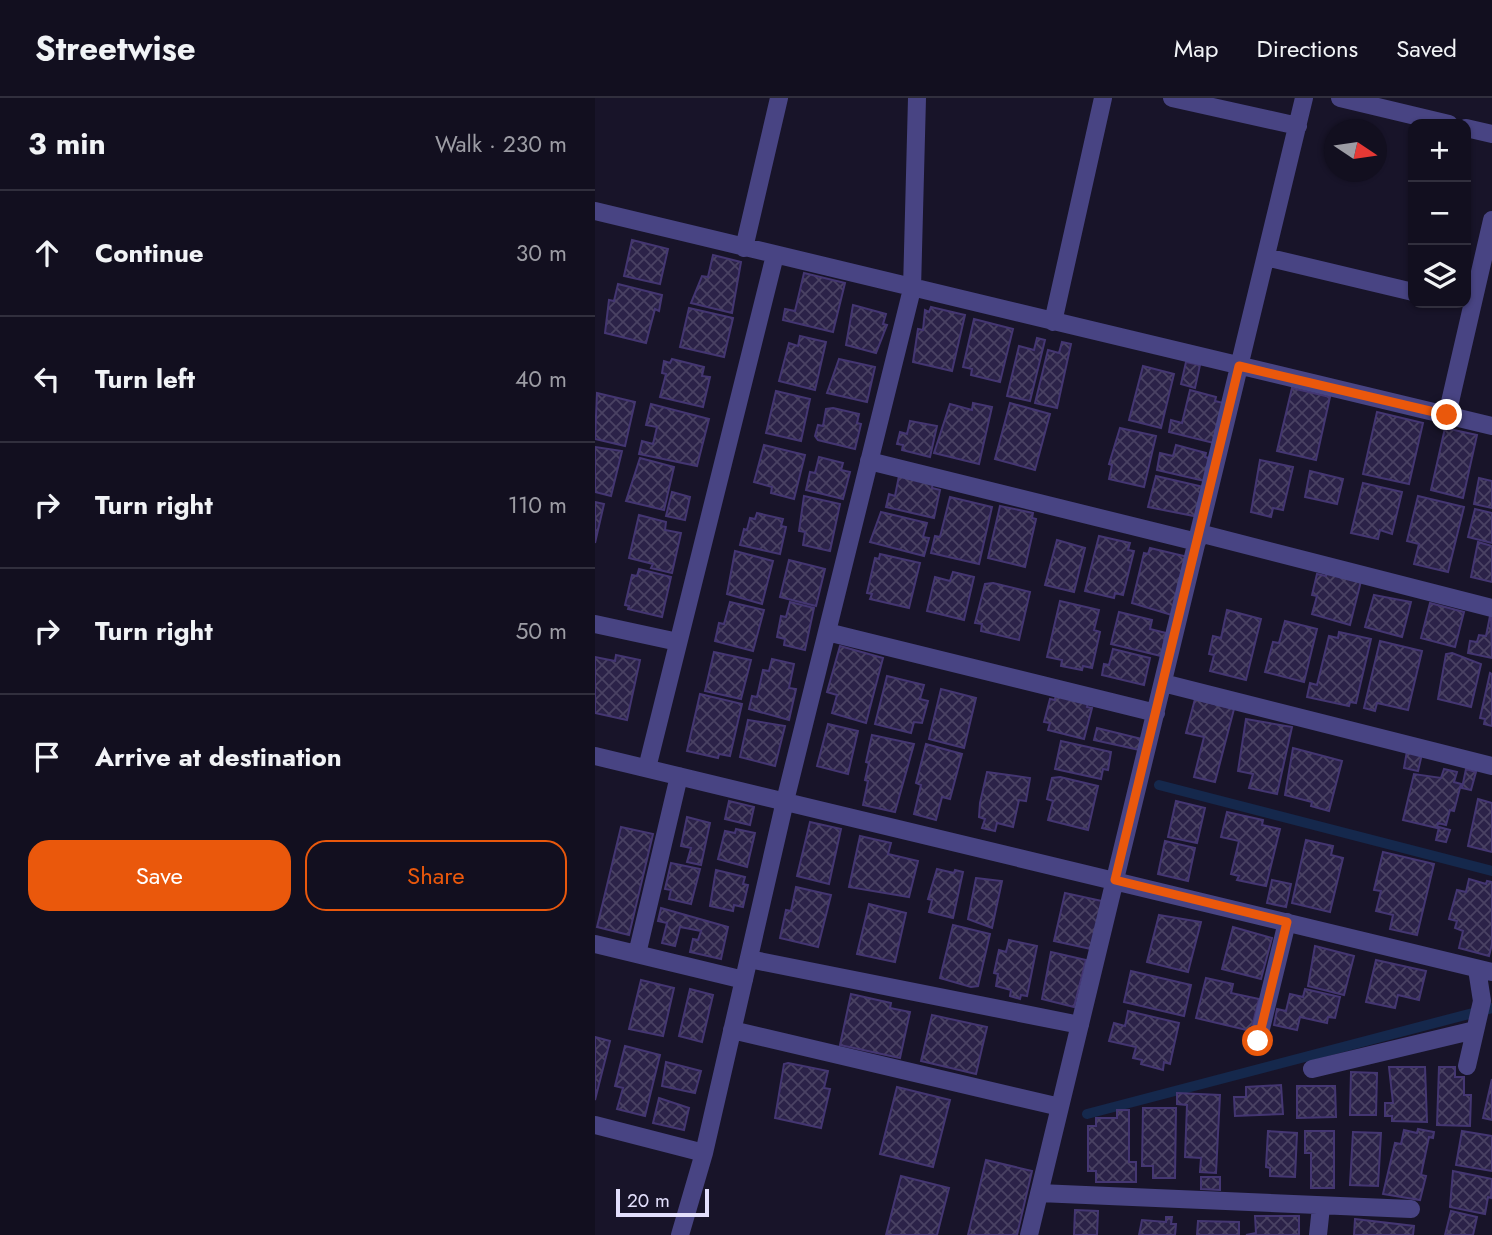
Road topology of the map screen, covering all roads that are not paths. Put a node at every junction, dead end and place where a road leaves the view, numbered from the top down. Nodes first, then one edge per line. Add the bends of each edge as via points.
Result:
1 (779, 98) edge
2 (918, 98) edge
3 (1103, 98) edge
4 (1172, 98) edge
5 (1304, 98) edge
6 (1340, 98) edge
7 (1428, 119) edge
8 (1298, 126) junction
9 (1471, 129) edge
10 (1492, 134) edge
11 (595, 211) edge
12 (1492, 220) edge
13 (744, 248) junction
14 (775, 255) junction
15 (1266, 257) junction
16 (912, 289) junction
17 (1408, 291) edge
18 (1471, 291) edge
19 (1466, 308) edge
20 (1053, 322) junction
21 (1239, 366) junction
22 (1447, 415) junction
23 (1492, 426) edge
24 (869, 461) junction
25 (1198, 537) junction
26 (1492, 608) edge
27 (595, 624) edge
28 (827, 632) junction
29 (678, 642) junction
30 (1163, 682) junction
31 (1156, 713) junction
32 (595, 756) edge
33 (1492, 766) edge
34 (647, 768) junction
35 (679, 776) junction
36 (785, 802) junction
37 (1115, 880) junction
38 (1287, 922) junction
39 (595, 944) edge
40 (637, 954) junction
41 (749, 959) junction
42 (1485, 970) edge
43 (744, 980) junction
44 (1080, 1026) junction
45 (732, 1030) junction
46 (1475, 1030) junction
47 (1258, 1041) dead end
48 (1467, 1066) dead end
49 (1312, 1069) dead end
50 (1060, 1107) junction
51 (595, 1125) edge
52 (704, 1153) junction
53 (1039, 1193) junction
54 (1321, 1207) junction
55 (1411, 1209) dead end
56 (680, 1235) edge
57 (1029, 1235) edge
58 (1318, 1235) edge

1 - 13 street
2 - 16 street
3 - 20 street
4 - 8 street
5 - 8 street
6 - 7 street
8 - 15 street
9 - 10 street
11 - 13 street
12 - 18 street
13 - 14 street
14 - 16 street
14 - 29 street
15 - 17 street
15 - 21 street
16 - 20 street
16 - 24 street
19 - 22 street
20 - 21 street
21 - 22 street
21 - 25 street
22 - 23 street
24 - 25 street
24 - 28 street
25 - 26 street
25 - 30 street
27 - 29 street
28 - 31 street
28 - 36 street
29 - 34 street
30 - 31 street
30 - 33 street
31 - 37 street
32 - 34 street
34 - 35 street
35 - 36 street
35 - 40 street
36 - 37 street
36 - 41 street
37 - 38 street
37 - 44 street
38 - 42 street
38 - 47 street
39 - 40 street
40 - 43 street
41 - 43 street
41 - 44 street
42 - 46 street
43 - 45 street
44 - 50 street
45 - 50 street
45 - 52 street
46 - 48 street
46 - 49 street
50 - 53 street
51 - 52 street
52 - 56 street
53 - 54 street
53 - 57 street
54 - 55 street
54 - 58 street

